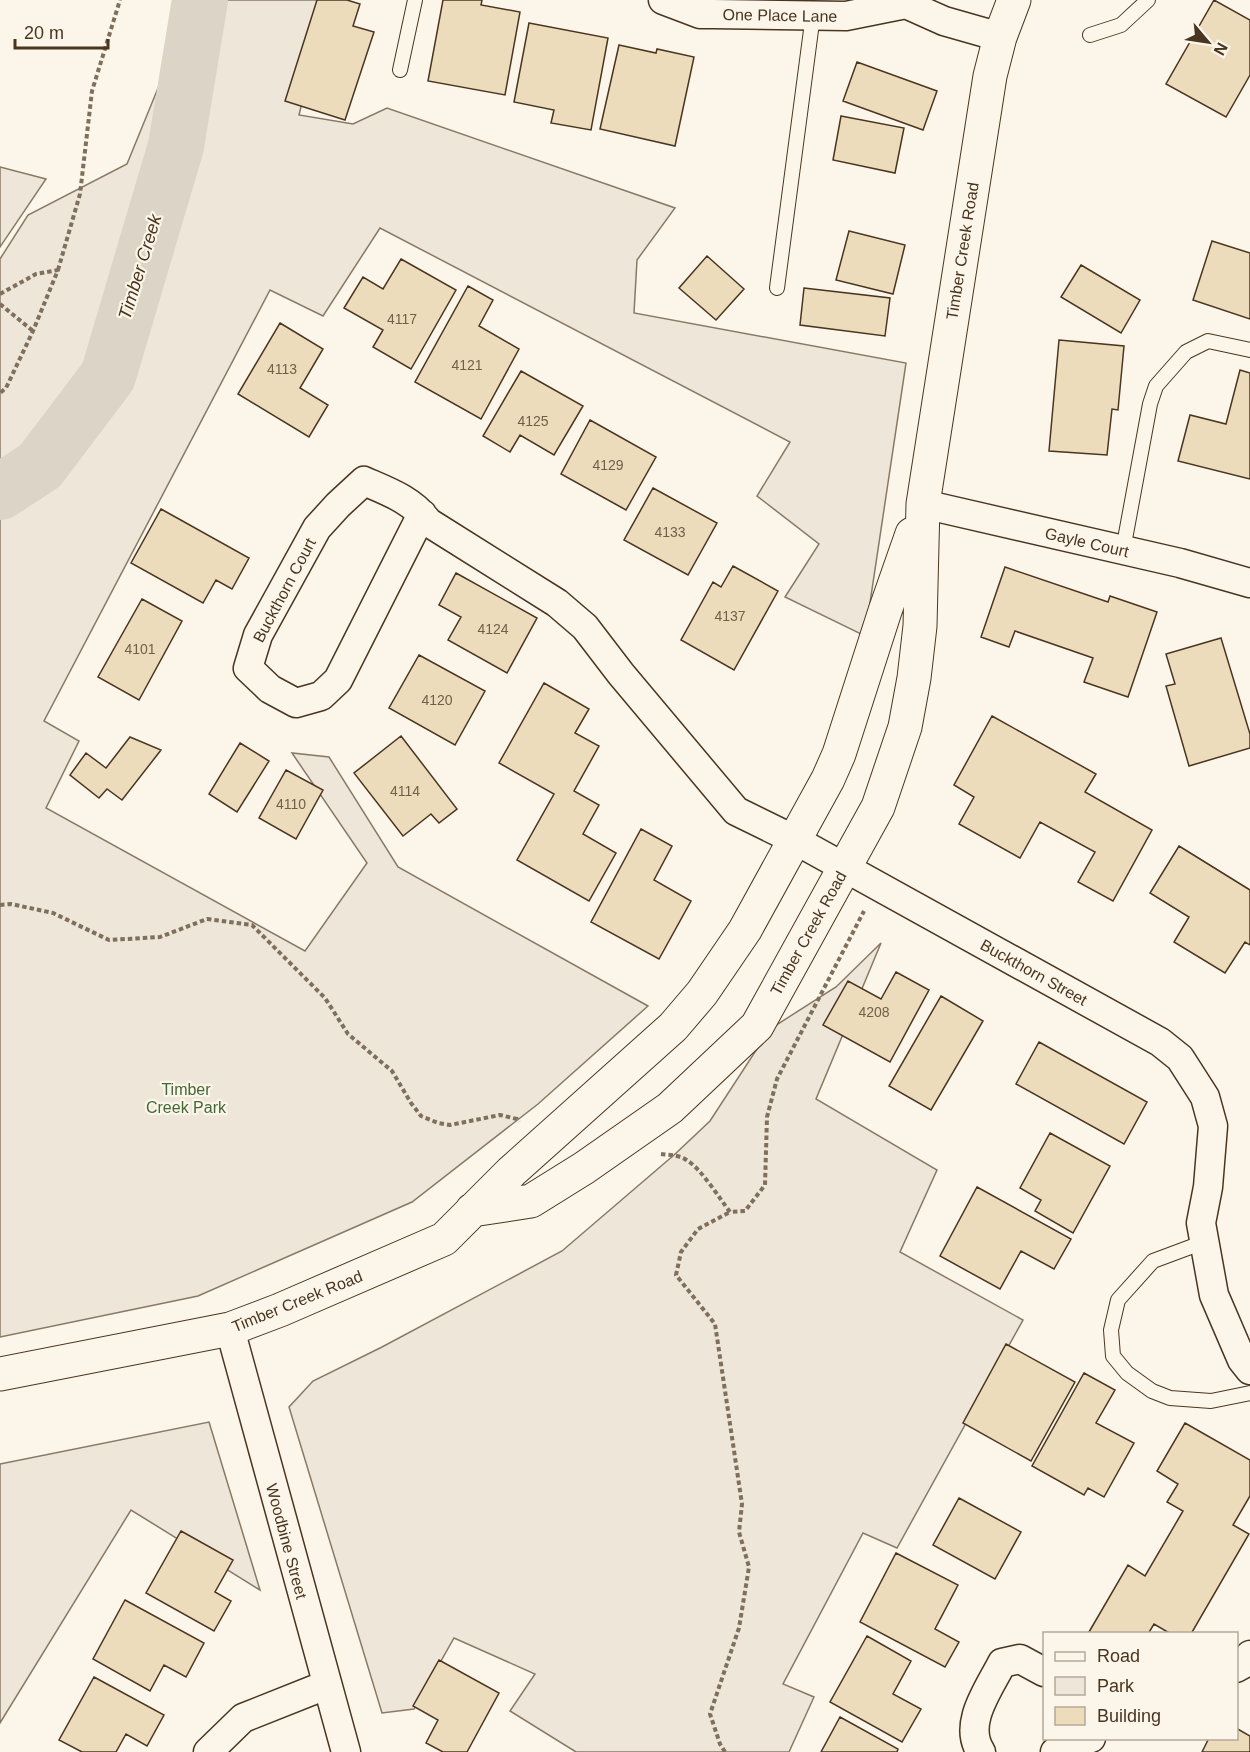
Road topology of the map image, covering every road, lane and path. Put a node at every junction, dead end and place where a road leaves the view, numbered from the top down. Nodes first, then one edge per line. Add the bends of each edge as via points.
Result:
1 (120, 0) edge
2 (415, 0) edge
3 (663, 0) edge
4 (1014, 0) edge
5 (1148, 0) edge
6 (714, 7) edge
7 (813, 15) junction
8 (1090, 35) dead end
9 (1000, 37) junction
10 (400, 70) dead end
11 (58, 270) junction
12 (777, 288) dead end
13 (0, 294) edge
14 (0, 304) edge
15 (33, 331) junction
16 (1250, 350) edge
17 (0, 393) edge
18 (922, 504) junction
19 (422, 514) junction
20 (1123, 550) junction
21 (1250, 583) edge
22 (795, 840) junction
23 (845, 867) junction
24 (0, 905) edge
25 (867, 905) dead end
26 (522, 1125) dead end
27 (655, 1154) dead end
28 (472, 1210) junction
29 (730, 1212) junction
30 (1204, 1242) junction
31 (230, 1329) junction
32 (1250, 1370) edge
33 (0, 1374) edge
34 (1250, 1393) edge
35 (1250, 1655) edge
36 (1238, 1667) edge
37 (1043, 1670) edge
38 (326, 1685) junction
39 (1086, 1740) edge
40 (208, 1752) edge
41 (346, 1752) edge
42 (725, 1752) edge
43 (981, 1752) edge
44 (1055, 1752) edge

1 - 11 path via 92,92 80,194
2 - 10 lane
3 - 6 street, One Place Lane via 700,14
4 - 9 street, Timber Creek Road
5 - 8 lane via 1121,25
6 - 7 street, One Place Lane
7 - 9 street, One Place Lane via 846,16 906,4 944,21
7 - 12 lane
9 - 18 street, Timber Creek Road via 990,76
11 - 13 path via 36,274
11 - 15 path
14 - 15 path
15 - 17 path
16 - 20 lane via 1208,341 1186,352 1156,386
18 - 20 street, Gayle Court
18 - 22 street, Timber Creek Road via 839,754
18 - 23 street, Timber Creek Road via 920,626 905,727 878,807
19 - 19 street, Buckthorn Court via 398,496 364,482 338,505 317,528 258,635 248,668 270,689 296,703 321,696 338,680
19 - 22 street, Buckthorn Court via 428,522 557,603 585,627 736,811
20 - 21 street, Gayle Court
22 - 23 street, Buckthorn Court
22 - 28 street, Timber Creek Road via 745,930 702,993 673,1027
23 - 28 street, Timber Creek Road via 757,1026 670,1107 531,1201
23 - 30 street, Buckthorn Street via 1160,1042 1180,1058 1205,1097 1213,1126 1208,1187 1200,1223
24 - 26 path via 53,913 109,940 160,937 207,918 252,925 324,998 348,1034 392,1071 421,1116 450,1125 500,1115 517,1119
25 - 29 path via 777,1079 767,1117 765,1185 745,1212
27 - 29 path via 688,1160
28 - 31 street, Timber Creek Road via 444,1239
29 - 42 path via 698,1228 681,1252 676,1275 714,1324 742,1504 739,1532 749,1567 739,1628 710,1714
30 - 32 street, Buckthorn Street via 1214,1295
30 - 34 lane via 1153,1261 1119,1300 1111,1330 1113,1356 1152,1392 1170,1398 1211,1401
31 - 33 street, Timber Creek Road
31 - 38 street, Woodbine Street
35 - 36 street
37 - 43 street via 1020,1659 1002,1663 975,1717 976,1744
38 - 40 street via 243,1718
38 - 41 street, Woodbine Street
39 - 44 street

